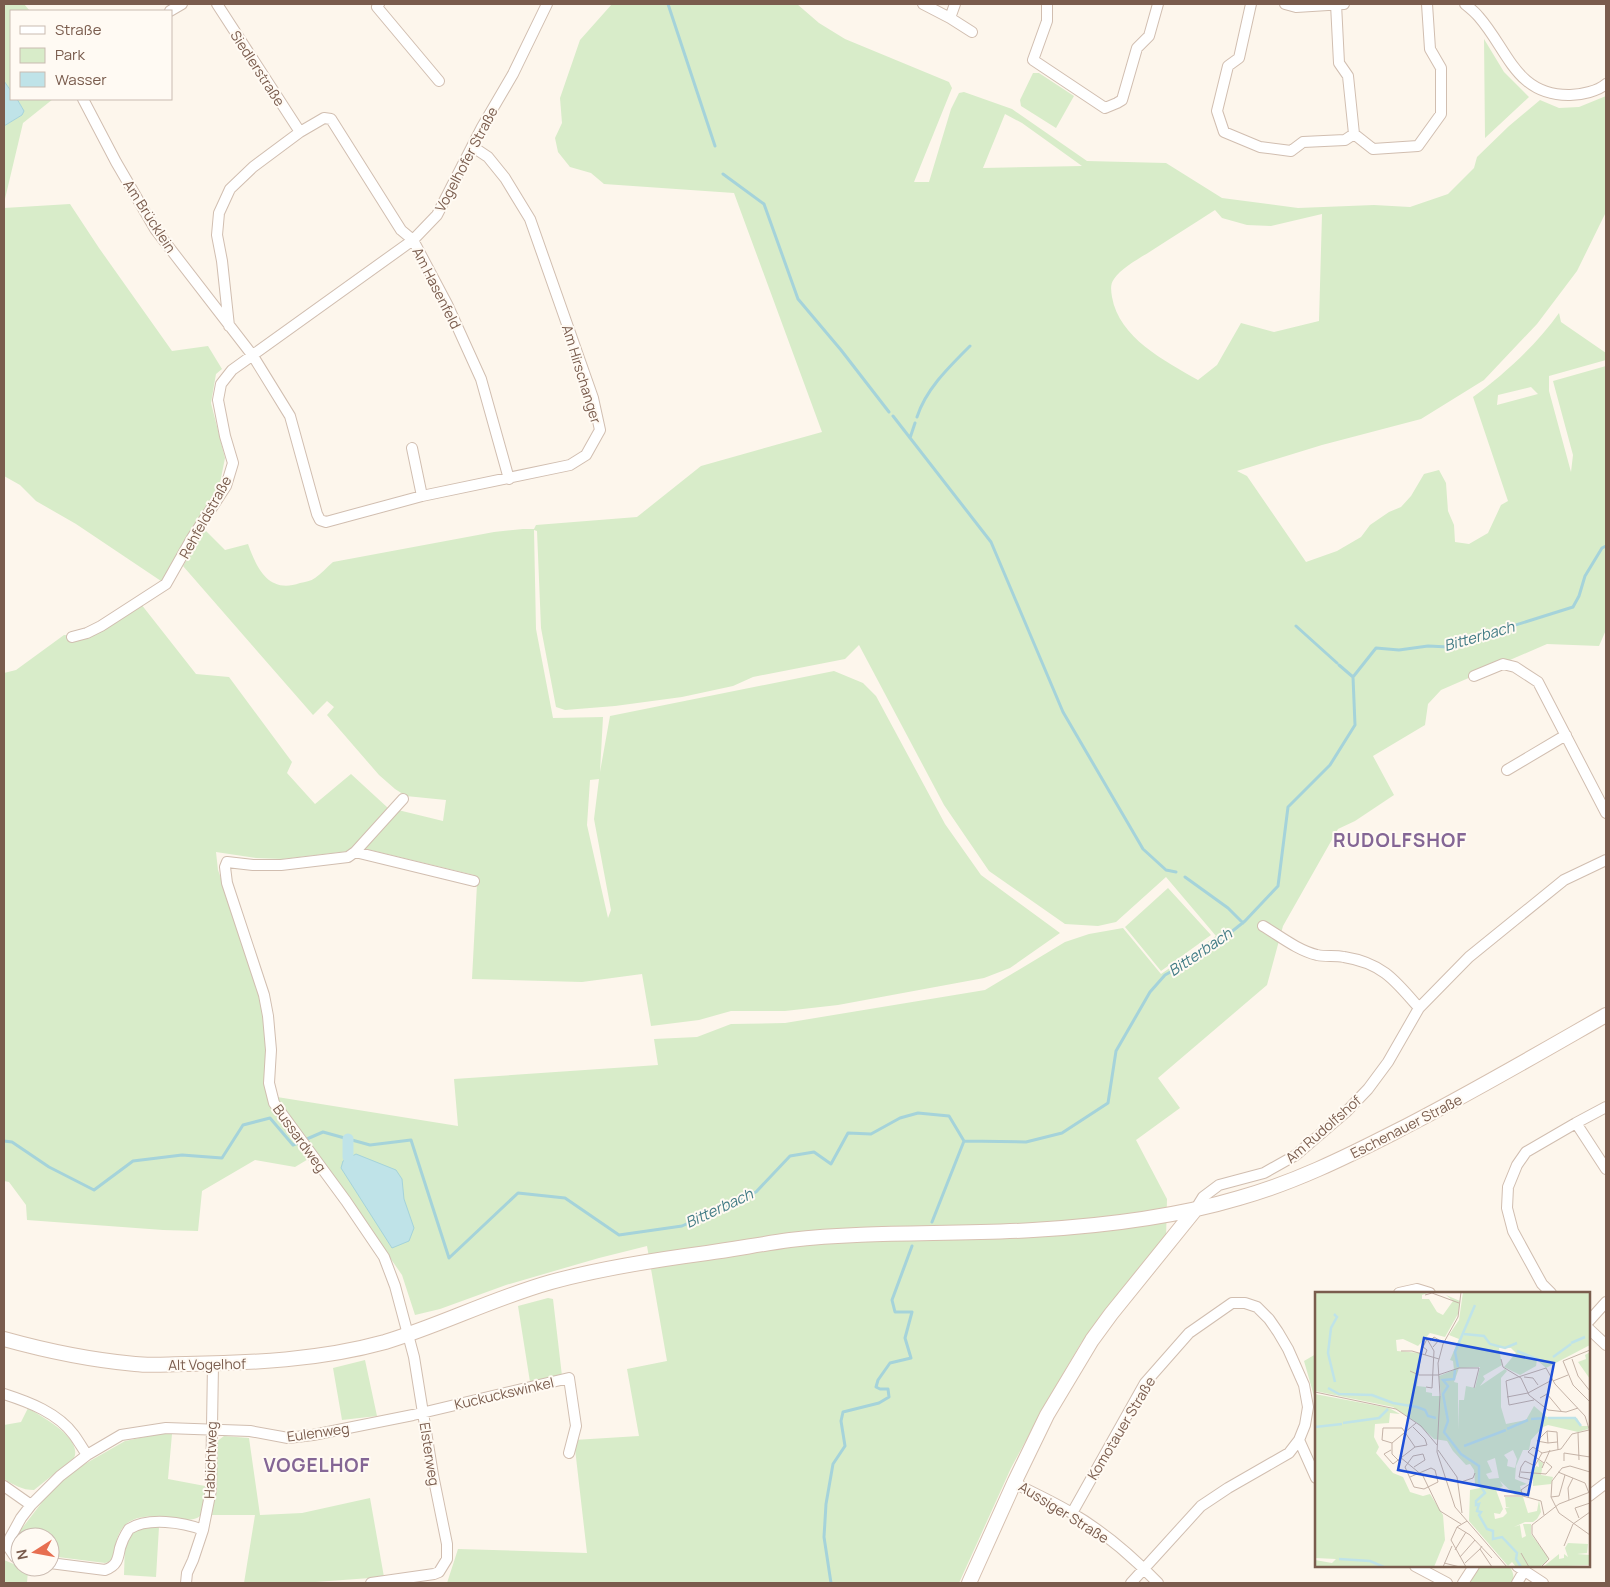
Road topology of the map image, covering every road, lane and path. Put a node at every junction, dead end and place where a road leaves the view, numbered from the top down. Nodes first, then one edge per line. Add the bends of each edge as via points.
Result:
1 (217, 4) edge
2 (546, 4) edge
3 (923, 4) edge
4 (955, 4) edge
5 (1047, 4) edge
6 (1158, 4) edge
7 (1251, 4) edge
8 (1285, 4) edge
9 (1338, 4) edge
10 (1427, 4) edge
11 (1465, 4) edge
12 (377, 5) edge
13 (950, 18) junction
14 (972, 32) dead end
15 (439, 81) dead end
16 (1606, 84) edge
17 (84, 100) edge
18 (300, 132) junction
19 (1354, 134) junction
20 (473, 147) junction
21 (413, 240) junction
22 (229, 326) junction
23 (253, 356) junction
24 (412, 448) dead end
25 (509, 479) junction
26 (422, 496) junction
27 (72, 637) dead end
28 (1474, 676) dead end
29 (1566, 735) junction
30 (1506, 770) dead end
31 (403, 800) dead end
32 (1606, 813) edge
33 (355, 852) junction
34 (1606, 860) edge
35 (474, 881) dead end
36 (1263, 926) dead end
37 (1419, 1008) junction
38 (1606, 1015) edge
39 (1606, 1107) edge
40 (1576, 1123) junction
41 (1606, 1169) edge
42 (1195, 1210) junction
43 (1403, 1292) edge
44 (1427, 1292) edge
45 (1549, 1292) edge
46 (1606, 1302) edge
47 (1590, 1320) edge
48 (1590, 1330) edge
49 (409, 1334) junction
50 (4, 1339) edge
51 (1606, 1345) edge
52 (212, 1364) junction
53 (4, 1394) edge
54 (424, 1412) junction
55 (212, 1429) junction
56 (1299, 1440) junction
57 (569, 1453) dead end
58 (87, 1455) junction
59 (1315, 1476) edge
60 (1015, 1481) junction
61 (1606, 1483) edge
62 (4, 1486) edge
63 (1590, 1495) edge
64 (31, 1505) junction
65 (1072, 1513) junction
66 (16, 1527) edge
67 (203, 1530) junction
68 (60, 1564) edge
69 (1417, 1567) edge
70 (1473, 1567) edge
71 (1144, 1568) junction
72 (1521, 1568) edge
73 (439, 1572) junction
74 (189, 1582) edge
75 (371, 1583) edge
76 (438, 1583) edge
77 (969, 1583) edge
78 (1131, 1583) edge
79 (1158, 1583) edge
80 (1446, 1583) edge
81 (1463, 1583) edge
82 (1517, 1583) edge
83 (1543, 1583) edge

1 - 18 street, Siedlerstraße
2 - 20 street, Vogelhofer Straße
3 - 13 street
4 - 13 street
5 - 6 street via 1047,21 1032,60 1105,108 1122,100 1137,48 1149,36
7 - 19 street via 1240,58 1228,66 1217,111 1224,132 1260,147 1291,151 1303,142 1345,140
8 - 9 street via 1296,7
9 - 19 street via 1339,63 1348,76
10 - 19 street via 1430,49 1441,68 1441,114 1418,146 1373,149
11 - 16 street via 1480,17 1515,70 1542,90 1558,96 1577,95
12 - 15 street
13 - 14 street
17 - 22 street, Am Brücklein via 155,229
18 - 21 street, Am Hasenfeld via 324,118 331,119 401,230
18 - 22 street via 253,167 230,189 219,213 216,235
20 - 21 street, Vogelhofer Straße via 437,215
20 - 25 street, Am Hirschanger via 488,157 506,178 530,219 593,398 600,430 586,455 570,465
21 - 23 street, Vogelhofer Straße
21 - 25 street, Am Hasenfeld via 481,379
22 - 23 street
23 - 26 street, Am Hirschanger via 290,416 320,520 326,522
23 - 27 street, Rehfeldstraße via 232,370 221,384 218,400 233,463 226,486 166,584 101,626
24 - 26 street
25 - 26 street, Am Hirschanger
28 - 29 street via 1503,664 1515,667 1538,682
29 - 30 street
29 - 32 street
31 - 33 street
33 - 35 street
33 - 49 street, Bussardweg via 348,857 281,865 227,862 225,866 227,883 264,995 270,1050 269,1083 274,1103 384,1257
34 - 37 street, Am Rudolfshof via 1564,880 1478,949
36 - 37 street via 1300,949 1318,955 1343,956 1386,972
37 - 42 street, Am Rudolfshof via 1388,1062 1346,1112 1281,1165 1219,1185 1203,1197
38 - 42 main road, Eschenauer Straße via 1461,1098 1351,1154 1262,1191
39 - 40 street
40 - 41 street
40 - 45 street via 1526,1152 1508,1187 1507,1208 1513,1231
42 - 49 main road, Eschenauer Straße via 1127,1222 1030,1230 790,1240 639,1262 548,1283
42 - 60 main road via 1092,1340 1047,1415
43 - 44 street via 1417,1289
46 - 47 street
48 - 51 street
49 - 52 main road, Alt Vogelhof via 367,1349 267,1362
49 - 54 street, Elsterweg
50 - 52 main road, Alt Vogelhof via 71,1356 141,1365
52 - 55 street, Habichtweg
53 - 58 street via 28,1402 59,1421 74,1435
54 - 55 street, Eulenweg via 288,1438
54 - 57 street, Kuckuckswinkel via 569,1378 576,1426
54 - 73 street, Elsterweg via 448,1552
55 - 58 street, Eulenweg via 166,1428 134,1432 121,1435
55 - 67 street, Habichtweg via 211,1490
56 - 59 street
56 - 65 street, Komotauer Straße via 1308,1407 1304,1386 1288,1349 1269,1319 1257,1307 1232,1303 1189,1333 1146,1383
56 - 71 street, Komotauer Straße via 1289,1452 1202,1506
58 - 64 street, Eulenweg
60 - 65 street, Aussiger Straße
60 - 77 main road
61 - 63 street
62 - 64 street
64 - 66 street, Eulenweg
65 - 71 street, Aussiger Straße
67 - 68 street via 181,1524 143,1523 129,1529 111,1568
67 - 74 street, Habichtweg via 187,1573
69 - 80 street
70 - 81 street
71 - 78 street, Komotauer Straße
71 - 79 street, Aussiger Straße
72 - 82 street
72 - 83 street
73 - 75 street
73 - 76 street, Elsterweg

